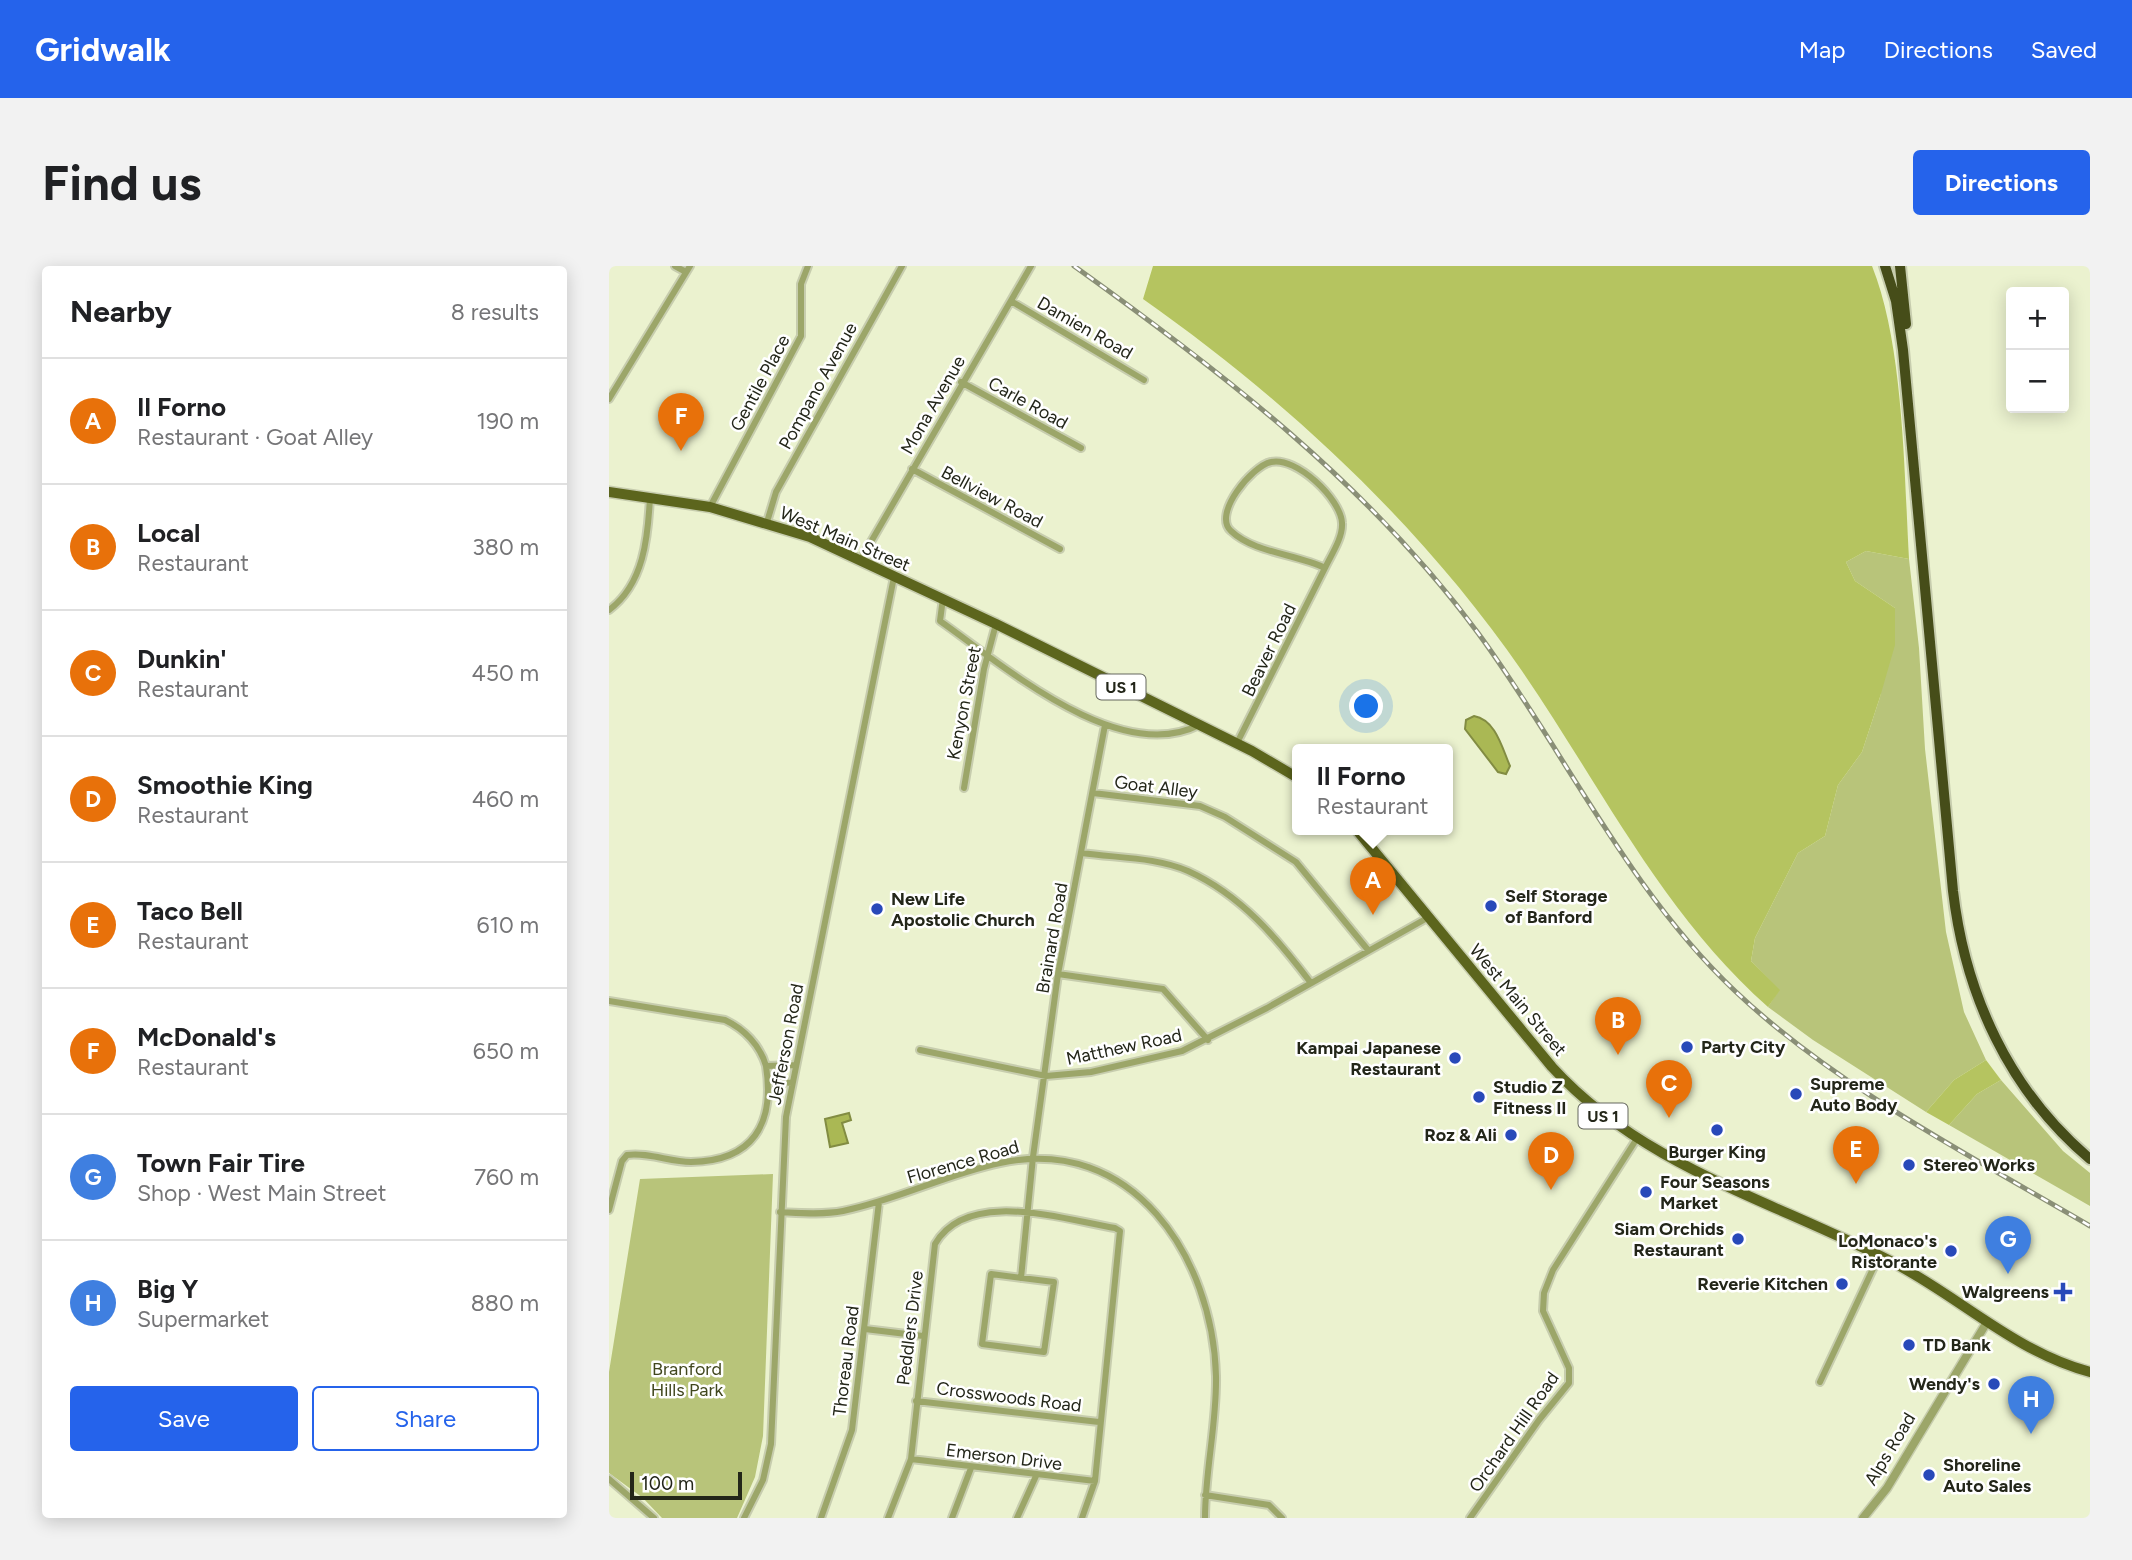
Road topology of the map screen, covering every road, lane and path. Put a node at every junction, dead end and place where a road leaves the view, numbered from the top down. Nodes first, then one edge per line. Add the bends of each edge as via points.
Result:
1 (675, 266) edge
2 (808, 266) edge
3 (902, 266) edge
4 (1031, 266) edge
5 (1885, 266) edge
6 (1901, 266) edge
7 (688, 269) edge
8 (1011, 301) junction
9 (1144, 380) dead end
10 (961, 382) junction
11 (609, 399) edge
12 (1081, 448) dead end
13 (912, 469) junction
14 (609, 492) edge
15 (650, 497) junction
16 (710, 507) junction
17 (767, 522) junction
18 (1060, 549) dead end
19 (861, 559) junction
20 (1325, 568) junction
21 (894, 577) junction
22 (943, 598) junction
23 (609, 610) edge
24 (996, 624) junction
25 (987, 654) junction
26 (1105, 725) junction
27 (1199, 725) junction
28 (1237, 743) junction
29 (1292, 775) edge
30 (964, 788) dead end
31 (1093, 793) junction
32 (1361, 835) edge
33 (1082, 853) junction
34 (1429, 917) junction
35 (1367, 950) junction
36 (1058, 974) junction
37 (1311, 983) junction
38 (609, 1001) edge
39 (1207, 1040) junction
40 (920, 1050) dead end
41 (766, 1066) junction
42 (796, 1066) junction
43 (1046, 1076) junction
44 (769, 1081) junction
45 (792, 1083) junction
46 (1636, 1140) junction
47 (2090, 1151) edge
48 (1033, 1157) junction
49 (2090, 1159) edge
50 (879, 1202) junction
51 (609, 1210) edge
52 (780, 1212) junction
53 (1029, 1214) junction
54 (1879, 1256) junction
55 (1021, 1278) junction
56 (1987, 1322) junction
57 (865, 1329) junction
58 (923, 1336) junction
59 (2090, 1372) edge
60 (1820, 1382) dead end
61 (916, 1401) junction
62 (1099, 1422) junction
63 (911, 1459) junction
64 (971, 1468) junction
65 (1036, 1476) junction
66 (609, 1479) edge
67 (1095, 1481) junction
68 (1205, 1495) junction
69 (654, 1518) edge
70 (744, 1518) edge
71 (821, 1518) edge
72 (888, 1518) edge
73 (952, 1518) edge
74 (1017, 1518) edge
75 (1082, 1518) edge
76 (1205, 1518) edge
77 (1282, 1518) edge
78 (1470, 1518) edge
79 (1863, 1518) edge

1 - 7 street
2 - 16 street, Gentile Place via 801,284 801,336
3 - 17 street, Pompano Avenue via 776,492
4 - 8 street, Mona Avenue
5 - 49 highway via 1901,336 1962,948 1981,1007 2006,1058 2040,1108
6 - 47 highway via 1967,940 1987,1005 2011,1055 2045,1104
7 - 11 street
8 - 9 street, Damien Road
8 - 10 street, Mona Avenue
10 - 12 street, Carle Road
10 - 13 street, Mona Avenue
13 - 18 street, Bellview Road
13 - 19 street, Mona Avenue
14 - 15 main road, West Main Street / US 1
15 - 16 main road, West Main Street / US 1
15 - 23 street via 648,540 634,580
16 - 17 main road, West Main Street / US 1
17 - 19 main road, West Main Street / US 1
19 - 21 main road, West Main Street / US 1
20 - 20 street, Beaver Road via 1260,547 1230,531 1226,512 1253,471 1283,461 1309,478 1338,507 1342,526
20 - 28 street, Beaver Road
21 - 22 main road, West Main Street / US 1
21 - 42 street, Jefferson Road
22 - 24 main road, West Main Street / US 1
22 - 25 street via 940,621
24 - 25 street, Kenyon Street
24 - 27 main road, West Main Street / US 1
25 - 26 street via 1058,702
25 - 30 street, Kenyon Street
26 - 27 street via 1146,733 1184,732
26 - 31 street, Brainard Road
27 - 28 main road, West Main Street / US 1
28 - 29 main road, West Main Street / US 1
31 - 33 street, Brainard Road
31 - 35 street, Goat Alley via 1200,806 1225,817 1296,862
32 - 34 main road, West Main Street / US 1
33 - 36 street, Brainard Road
33 - 37 street via 1163,863 1188,871 1259,919
34 - 35 street, Matthew Road
34 - 46 main road, West Main Street / US 1 via 1566,1082
35 - 37 street, Matthew Road
36 - 39 street via 1163,989
36 - 43 street, Brainard Road
37 - 39 street, Matthew Road
38 - 41 street via 725,1020 751,1040
39 - 43 street, Matthew Road via 1117,1067
40 - 43 street, Matthew Road
41 - 42 street
41 - 44 street
42 - 45 street, Jefferson Road
43 - 48 street, Brainard Road
44 - 45 street
44 - 51 street via 763,1124 746,1149 692,1162 627,1155
45 - 52 street, Jefferson Road
46 - 54 main road, West Main Street / US 1
46 - 78 street, Orchard Hill Road via 1543,1293 1543,1311 1569,1368 1569,1383
48 - 50 street, Florence Road via 959,1174
48 - 53 street
48 - 68 street, Florence Road via 1087,1166 1127,1186 1163,1222 1190,1265 1210,1326 1216,1377
50 - 52 street, Florence Road via 841,1211
50 - 57 street, Thoreau Road
52 - 70 street, Jefferson Road via 771,1444 763,1480
53 - 55 street
53 - 58 street, Peddlers Drive via 976,1213 942,1231 935,1244
53 - 62 street, Peddlers Drive via 1120,1231
54 - 56 main road, West Main Street / US 1
54 - 60 street
55 - 55 street via 1054,1282 1044,1352 982,1343 991,1274
56 - 59 main road, West Main Street / US 1 via 2035,1352
56 - 79 street, Alps Road via 1887,1488
57 - 58 street
57 - 71 street, Thoreau Road via 852,1430
58 - 61 street, Peddlers Drive
61 - 62 street, Crosswoods Road
61 - 63 street, Peddlers Drive
62 - 67 street, Peddlers Drive
63 - 64 street, Emerson Drive
63 - 72 street, Peddlers Drive
64 - 65 street, Emerson Drive
64 - 73 street
65 - 67 street, Emerson Drive
65 - 74 street
66 - 69 street
67 - 75 street, Peddlers Drive
68 - 76 street, Florence Road
68 - 77 street via 1269,1505

